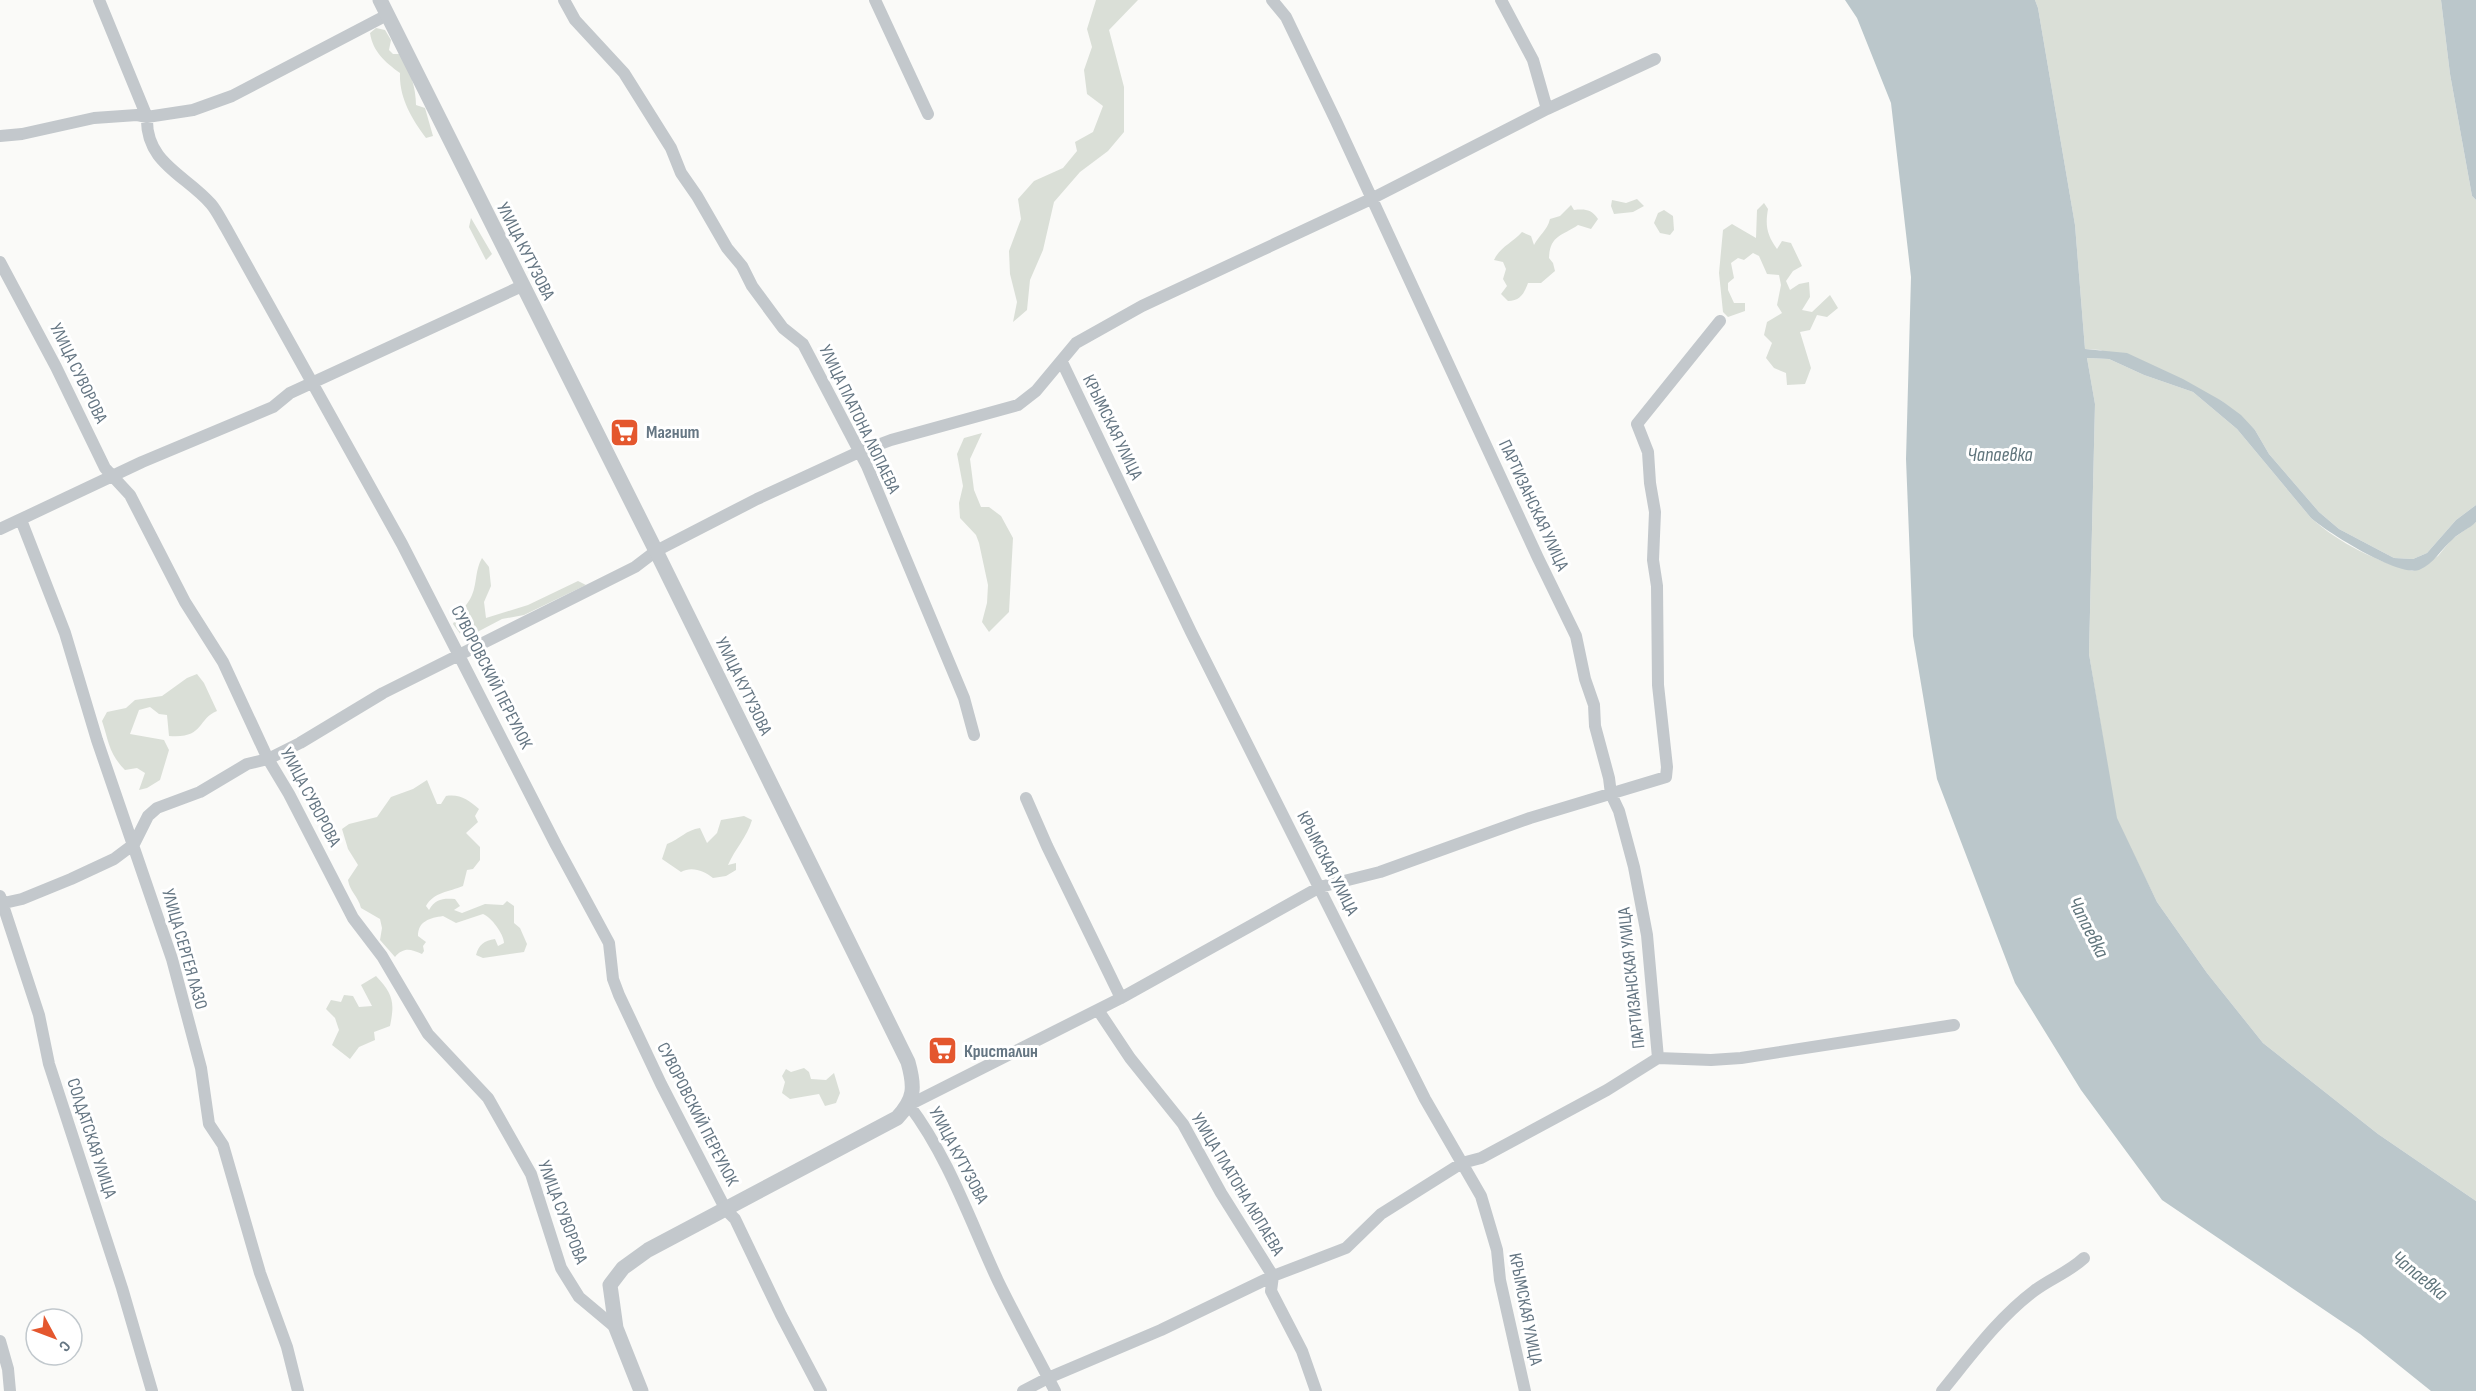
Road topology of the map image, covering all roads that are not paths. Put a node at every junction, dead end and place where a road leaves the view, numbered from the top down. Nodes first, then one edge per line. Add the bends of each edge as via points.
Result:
1 (99, 0) edge
2 (380, 0) edge
3 (564, 0) edge
4 (875, 0) edge
5 (1272, 0) edge
6 (1501, 0) edge
7 (387, 15) junction
8 (1655, 59) dead end
9 (1547, 109) junction
10 (928, 114) dead end
11 (147, 117) junction
12 (0, 136) edge
13 (1371, 199) junction
14 (0, 262) edge
15 (522, 286) junction
16 (1720, 321) dead end
17 (1062, 362) junction
18 (311, 383) junction
19 (859, 452) junction
20 (112, 477) junction
21 (21, 520) junction
22 (0, 529) edge
23 (656, 551) junction
24 (460, 654) junction
25 (974, 735) dead end
26 (268, 759) junction
27 (1611, 794) junction
28 (1026, 798) dead end
29 (134, 844) junction
30 (1320, 887) junction
31 (1, 901) edge
32 (1122, 998) junction
33 (1098, 1010) junction
34 (1954, 1024) dead end
35 (1658, 1058) junction
36 (909, 1105) junction
37 (1462, 1163) junction
38 (726, 1210) junction
39 (2084, 1258) dead end
40 (1273, 1276) junction
41 (616, 1328) junction
42 (0, 1341) edge
43 (1048, 1378) junction
44 (10, 1391) edge
45 (152, 1391) edge
46 (298, 1391) edge
47 (641, 1391) edge
48 (821, 1391) edge
49 (1023, 1391) edge
50 (1055, 1391) edge
51 (1316, 1391) edge
52 (1524, 1391) edge
53 (1942, 1391) edge

1 - 11 street, СУВОРОВСКИЙ ПЕРЕУЛОК
2 - 7 street, УЛИЦА КУТУЗОВА
3 - 19 street, УЛИЦА ПЛАТОНА ЛЮПАЕВА via 575,20 624,73 752,286 783,328 803,344
4 - 10 street
5 - 13 street, ПАРТИЗАНСКАЯ УЛИЦА via 1286,17
6 - 9 street via 1533,60
7 - 11 street via 232,96 193,110
7 - 15 street, УЛИЦА КУТУЗОВА
8 - 9 street
9 - 13 street
11 - 12 street via 94,118
11 - 18 street, СУВОРОВСКИЙ ПЕРЕУЛОК via 146,132 152,146 177,176 210,203
13 - 17 street via 1142,306 1076,343
13 - 27 street, ПАРТИЗАНСКАЯ УЛИЦА via 1576,636
14 - 20 street, УЛИЦА СУВОРОВА
15 - 18 street
15 - 23 street, УЛИЦА КУТУЗОВА
16 - 27 street via 1636,424 1648,452 1654,512 1658,685 1666,777
17 - 19 street via 1036,392 1018,405
17 - 30 street, КРЫМСКАЯ УЛИЦА via 1191,632
18 - 20 street via 273,407
18 - 24 street, СУВОРОВСКИЙ ПЕРЕУЛОК
19 - 23 street
19 - 25 street, УЛИЦА ПЛАТОНА ЛЮПАЕВА via 960,689
20 - 21 street
20 - 26 street, УЛИЦА СУВОРОВА via 130,495 185,602 223,662
21 - 22 street
21 - 29 street, УЛИЦА СЕРГЕЯ ЛАЗО via 65,633
23 - 24 street via 635,567
23 - 36 street, УЛИЦА КУТУЗОВА via 908,1062 914,1083
24 - 26 street
24 - 38 street, СУВОРОВСКИЙ ПЕРЕУЛОК via 609,943 619,995
26 - 29 street via 247,764 200,792 157,808 148,816
26 - 41 street, УЛИЦА СУВОРОВА via 353,918 382,956 428,1034 488,1098 531,1174 567,1278 579,1297
27 - 30 street via 1530,818 1380,872
27 - 35 street, ПАРТИЗАНСКАЯ УЛИЦА via 1634,867 1647,935
28 - 32 street
29 - 31 street via 114,859 71,879 22,898
29 - 46 street, УЛИЦА СЕРГЕЯ ЛАЗО via 172,959 201,1068 209,1124 223,1145
30 - 32 street
30 - 37 street, КРЫМСКАЯ УЛИЦА via 1425,1099
31 - 45 street, СОЛДАТСКАЯ УЛИЦА
32 - 33 street
33 - 36 street
33 - 40 street, УЛИЦА ПЛАТОНА ЛЮПАЕВА via 1130,1058 1183,1124
34 - 35 street via 1741,1058
35 - 37 street via 1481,1158
36 - 38 street via 897,1118
36 - 43 street, УЛИЦА КУТУЗОВА via 949,1171
37 - 40 street via 1382,1214 1346,1248
37 - 52 street, КРЫМСКАЯ УЛИЦА via 1481,1196 1497,1251
38 - 41 street, УЛИЦА СУВОРОВА via 648,1250 623,1268 610,1285
38 - 48 street, СУВОРОВСКИЙ ПЕРЕУЛОК via 735,1219
39 - 53 street via 2019,1304
40 - 43 street
40 - 51 street, УЛИЦА ПЛАТОНА ЛЮПАЕВА via 1271,1291 1302,1351
41 - 47 street, УЛИЦА СУВОРОВА
42 - 44 street
43 - 49 street
43 - 50 street, УЛИЦА КУТУЗОВА

